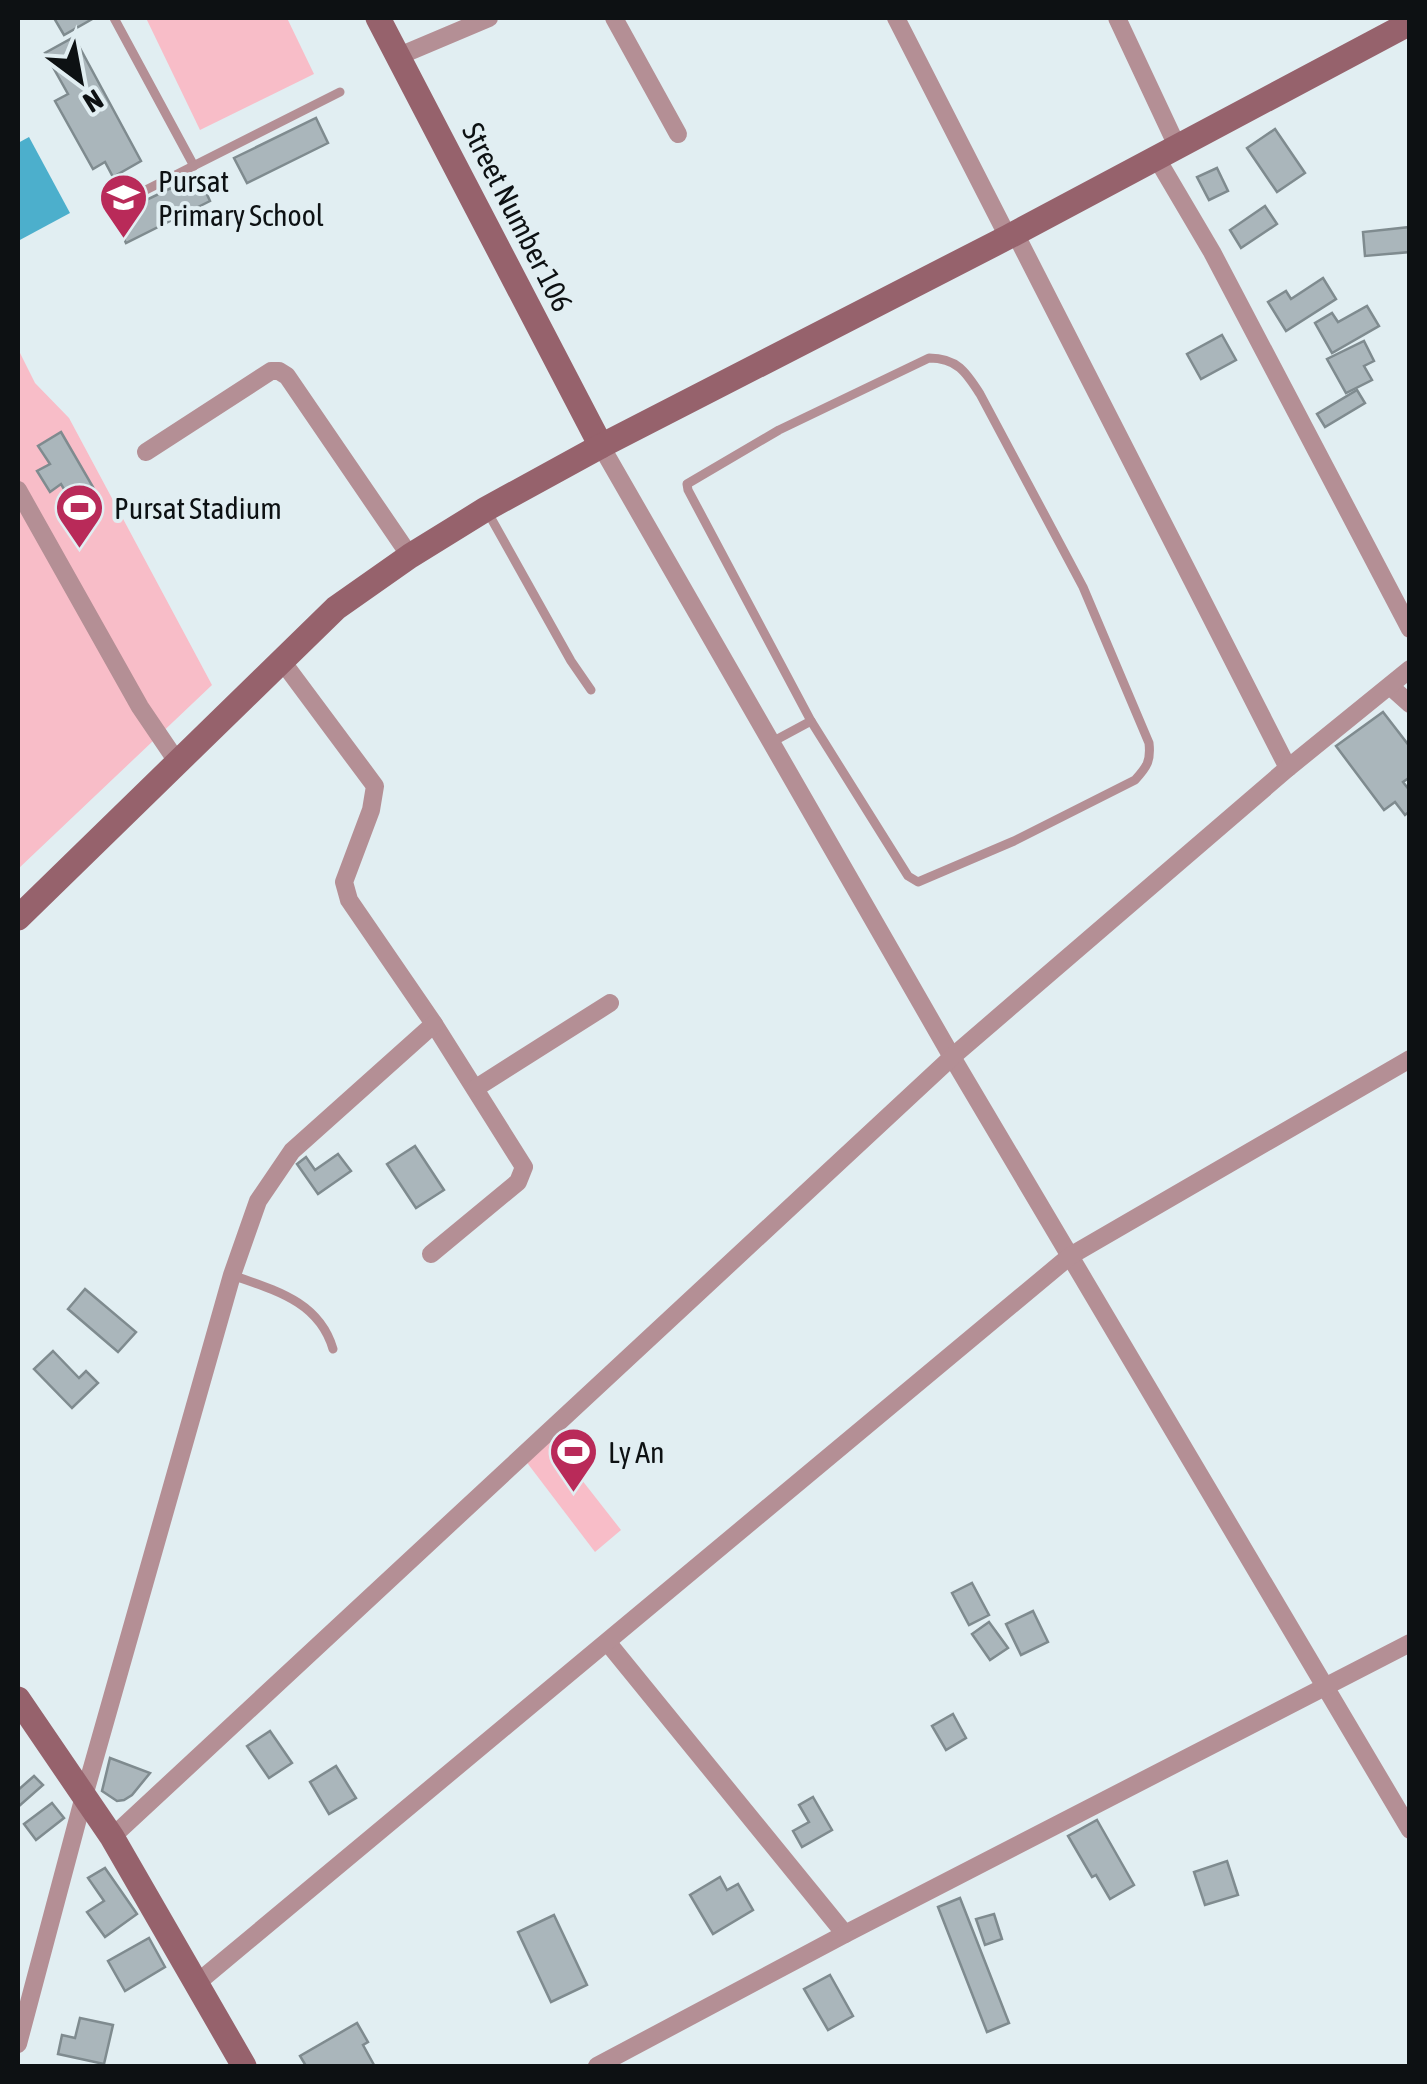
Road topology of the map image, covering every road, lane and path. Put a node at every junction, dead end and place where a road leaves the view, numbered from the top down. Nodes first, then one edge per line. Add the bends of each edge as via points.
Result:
1 (114, 18) edge
2 (378, 18) edge
3 (489, 18) edge
4 (614, 18) edge
5 (896, 18) edge
6 (1116, 18) edge
7 (1396, 24) edge
8 (399, 56) junction
9 (340, 92) dead end
10 (678, 134) dead end
11 (1166, 152) junction
12 (194, 166) junction
13 (128, 199) dead end
14 (1012, 235) junction
15 (601, 446) junction
16 (146, 452) dead end
17 (18, 490) edge
18 (486, 509) junction
19 (410, 556) junction
20 (1410, 629) edge
21 (282, 661) junction
22 (1410, 669) edge
23 (1390, 687) junction
24 (592, 690) dead end
25 (1410, 704) edge
26 (811, 721) junction
27 (772, 742) junction
28 (178, 763) junction
29 (1288, 768) junction
30 (18, 918) edge
31 (610, 1003) dead end
32 (434, 1024) junction
33 (952, 1057) junction
34 (1410, 1059) edge
35 (476, 1088) junction
36 (430, 1254) dead end
37 (1070, 1256) junction
38 (232, 1275) junction
39 (333, 1349) dead end
40 (608, 1643) junction
41 (1410, 1643) edge
42 (1322, 1686) junction
43 (18, 1699) edge
44 (84, 1796) junction
45 (1410, 1830) edge
46 (112, 1837) junction
47 (846, 1934) junction
48 (196, 1983) junction
49 (18, 2044) edge
50 (244, 2066) edge
51 (598, 2066) edge

1 - 12 lane
2 - 8 street, Street Number 106
3 - 8 street
4 - 10 street
5 - 14 street
6 - 11 street
7 - 11 street
8 - 15 street, Street Number 106
9 - 12 lane
11 - 14 street
11 - 20 street
12 - 13 lane
14 - 15 street
14 - 29 street
15 - 18 street
15 - 27 street
16 - 19 street via 280,371
17 - 28 street
18 - 19 street
18 - 24 lane
19 - 21 street via 336,608
21 - 28 street
21 - 32 street via 375,786 344,882 348,900
22 - 23 street
23 - 25 street
23 - 29 street
26 - 26 lane via 908,876 918,882 1049,824 1135,780 1150,764 1149,743 1083,587 980,394 964,369 944,358 930,358 779,430 687,484
26 - 27 lane
27 - 33 street
28 - 30 street
29 - 33 street
31 - 35 street
32 - 35 street
32 - 38 street via 292,1152 258,1200
33 - 37 street
33 - 46 street
34 - 37 street
35 - 36 street via 524,1167 518,1182
37 - 40 street
37 - 42 street
38 - 39 lane via 306,1306
38 - 44 street
40 - 47 street
40 - 48 street
41 - 42 street
42 - 45 street
42 - 47 street
43 - 44 street
44 - 46 street
44 - 49 street
46 - 48 street
47 - 51 street
48 - 50 street

